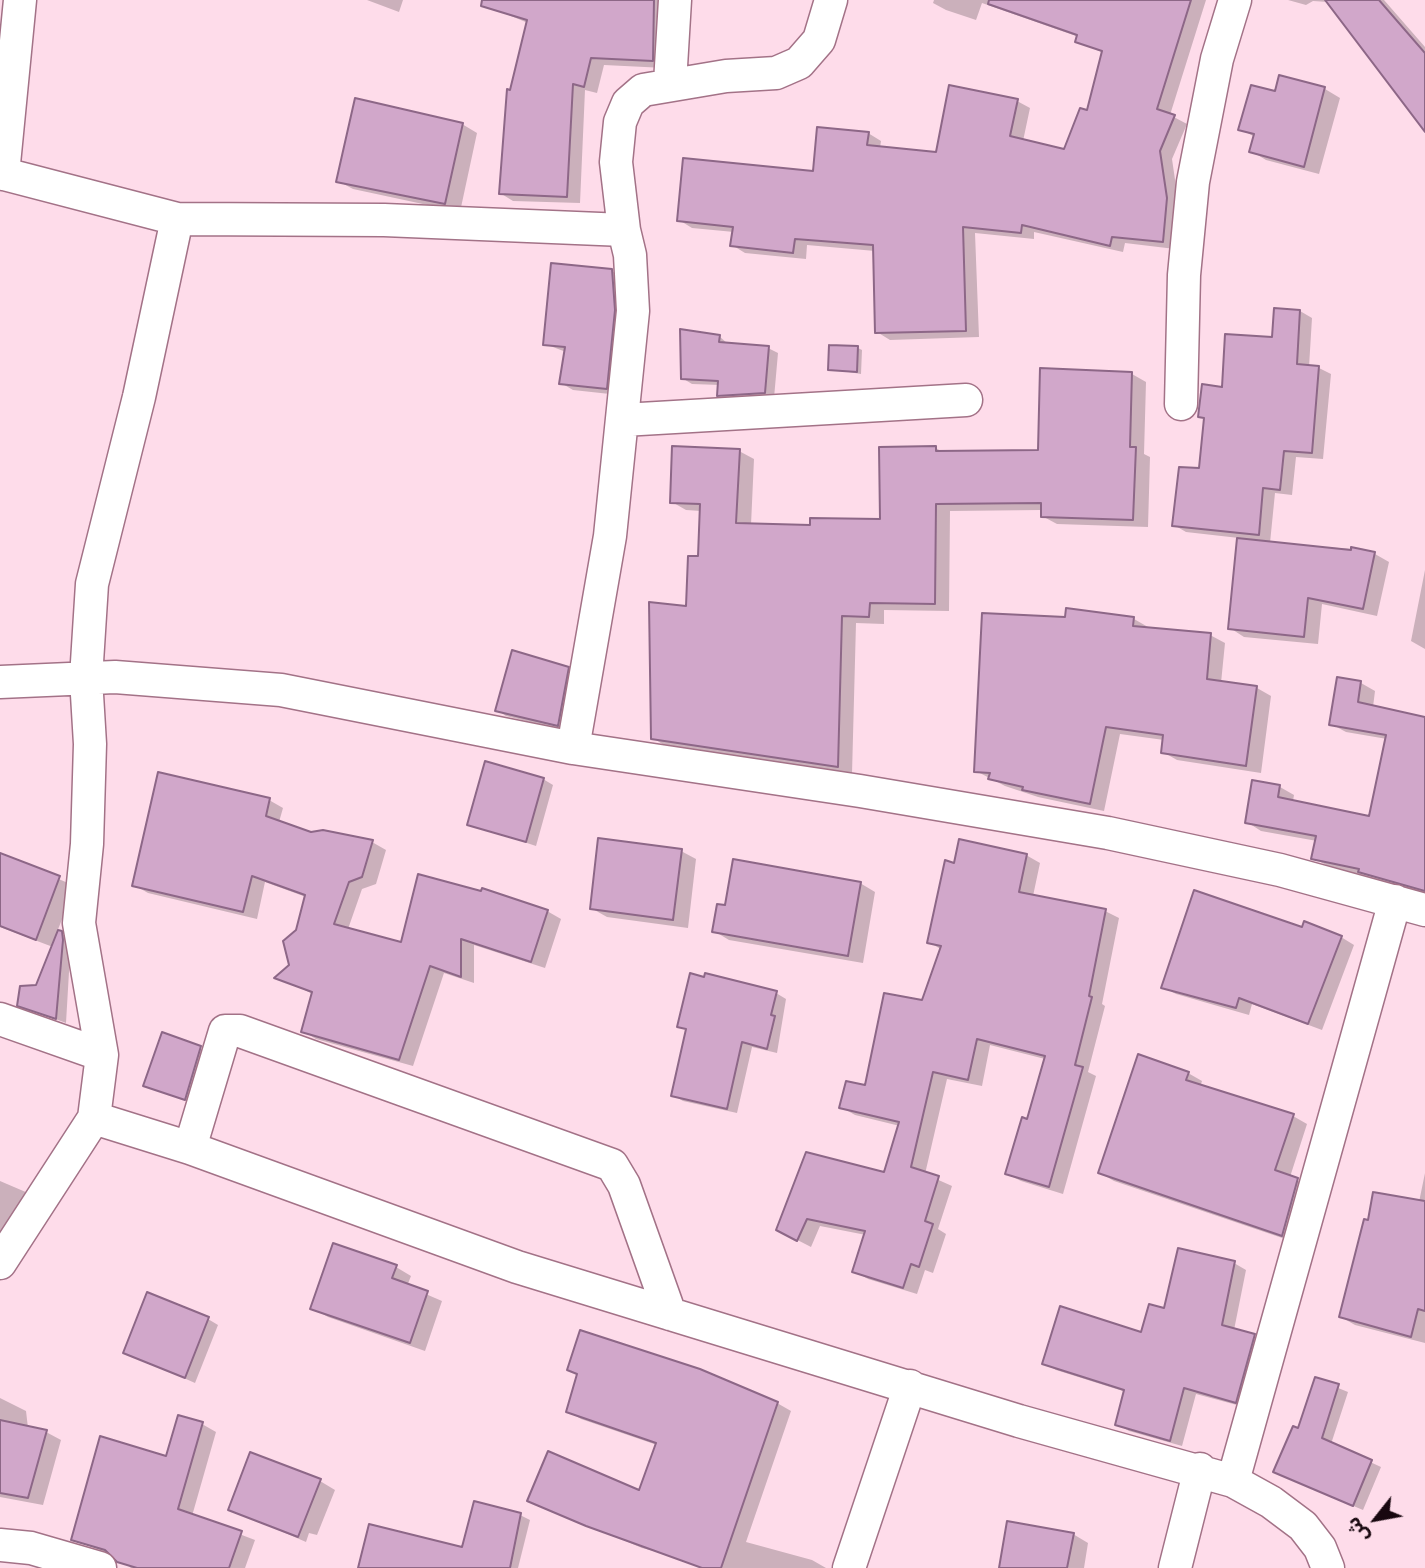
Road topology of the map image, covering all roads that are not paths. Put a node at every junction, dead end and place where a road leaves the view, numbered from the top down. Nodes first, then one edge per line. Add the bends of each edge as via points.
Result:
1 (20, 0) edge
2 (675, 0) edge
3 (831, 0) edge
4 (1235, 0) edge
5 (670, 83) junction
6 (2, 174) edge
7 (177, 219) junction
8 (624, 230) junction
9 (966, 400) dead end
10 (1181, 404) dead end
11 (624, 420) junction
12 (86, 678) junction
13 (0, 682) edge
14 (573, 748) junction
15 (1395, 901) junction
16 (1425, 910) edge
17 (0, 1019) edge
18 (102, 1055) junction
19 (94, 1118) junction
20 (190, 1148) junction
21 (0, 1261) edge
22 (670, 1314) junction
23 (910, 1386) junction
24 (1200, 1469) junction
25 (1233, 1481) junction
26 (0, 1545) edge
27 (100, 1568) edge
28 (849, 1568) edge
29 (1175, 1568) edge
30 (1328, 1568) edge

1 - 6 street
2 - 5 street
3 - 5 street via 818,40 799,63 776,73
4 - 10 street via 1217,59 1193,182 1184,275
5 - 8 street via 643,90 628,103 620,122 616,162
6 - 7 street
7 - 8 street via 384,220
7 - 12 street via 92,584
8 - 11 street via 633,311
9 - 11 street
11 - 14 street via 610,536
12 - 13 street
12 - 14 street via 281,690
12 - 18 street via 90,744 79,923
14 - 15 street via 1108,833 1280,870
15 - 16 street
15 - 25 street
17 - 18 street
18 - 19 street
19 - 20 street
19 - 21 street
20 - 22 street via 517,1267
20 - 22 street via 225,1031 240,1031 612,1165 624,1185
22 - 23 street
23 - 24 street via 1019,1421
23 - 28 street
24 - 25 street
24 - 29 street
25 - 30 street via 1303,1526
26 - 27 street via 31,1548

